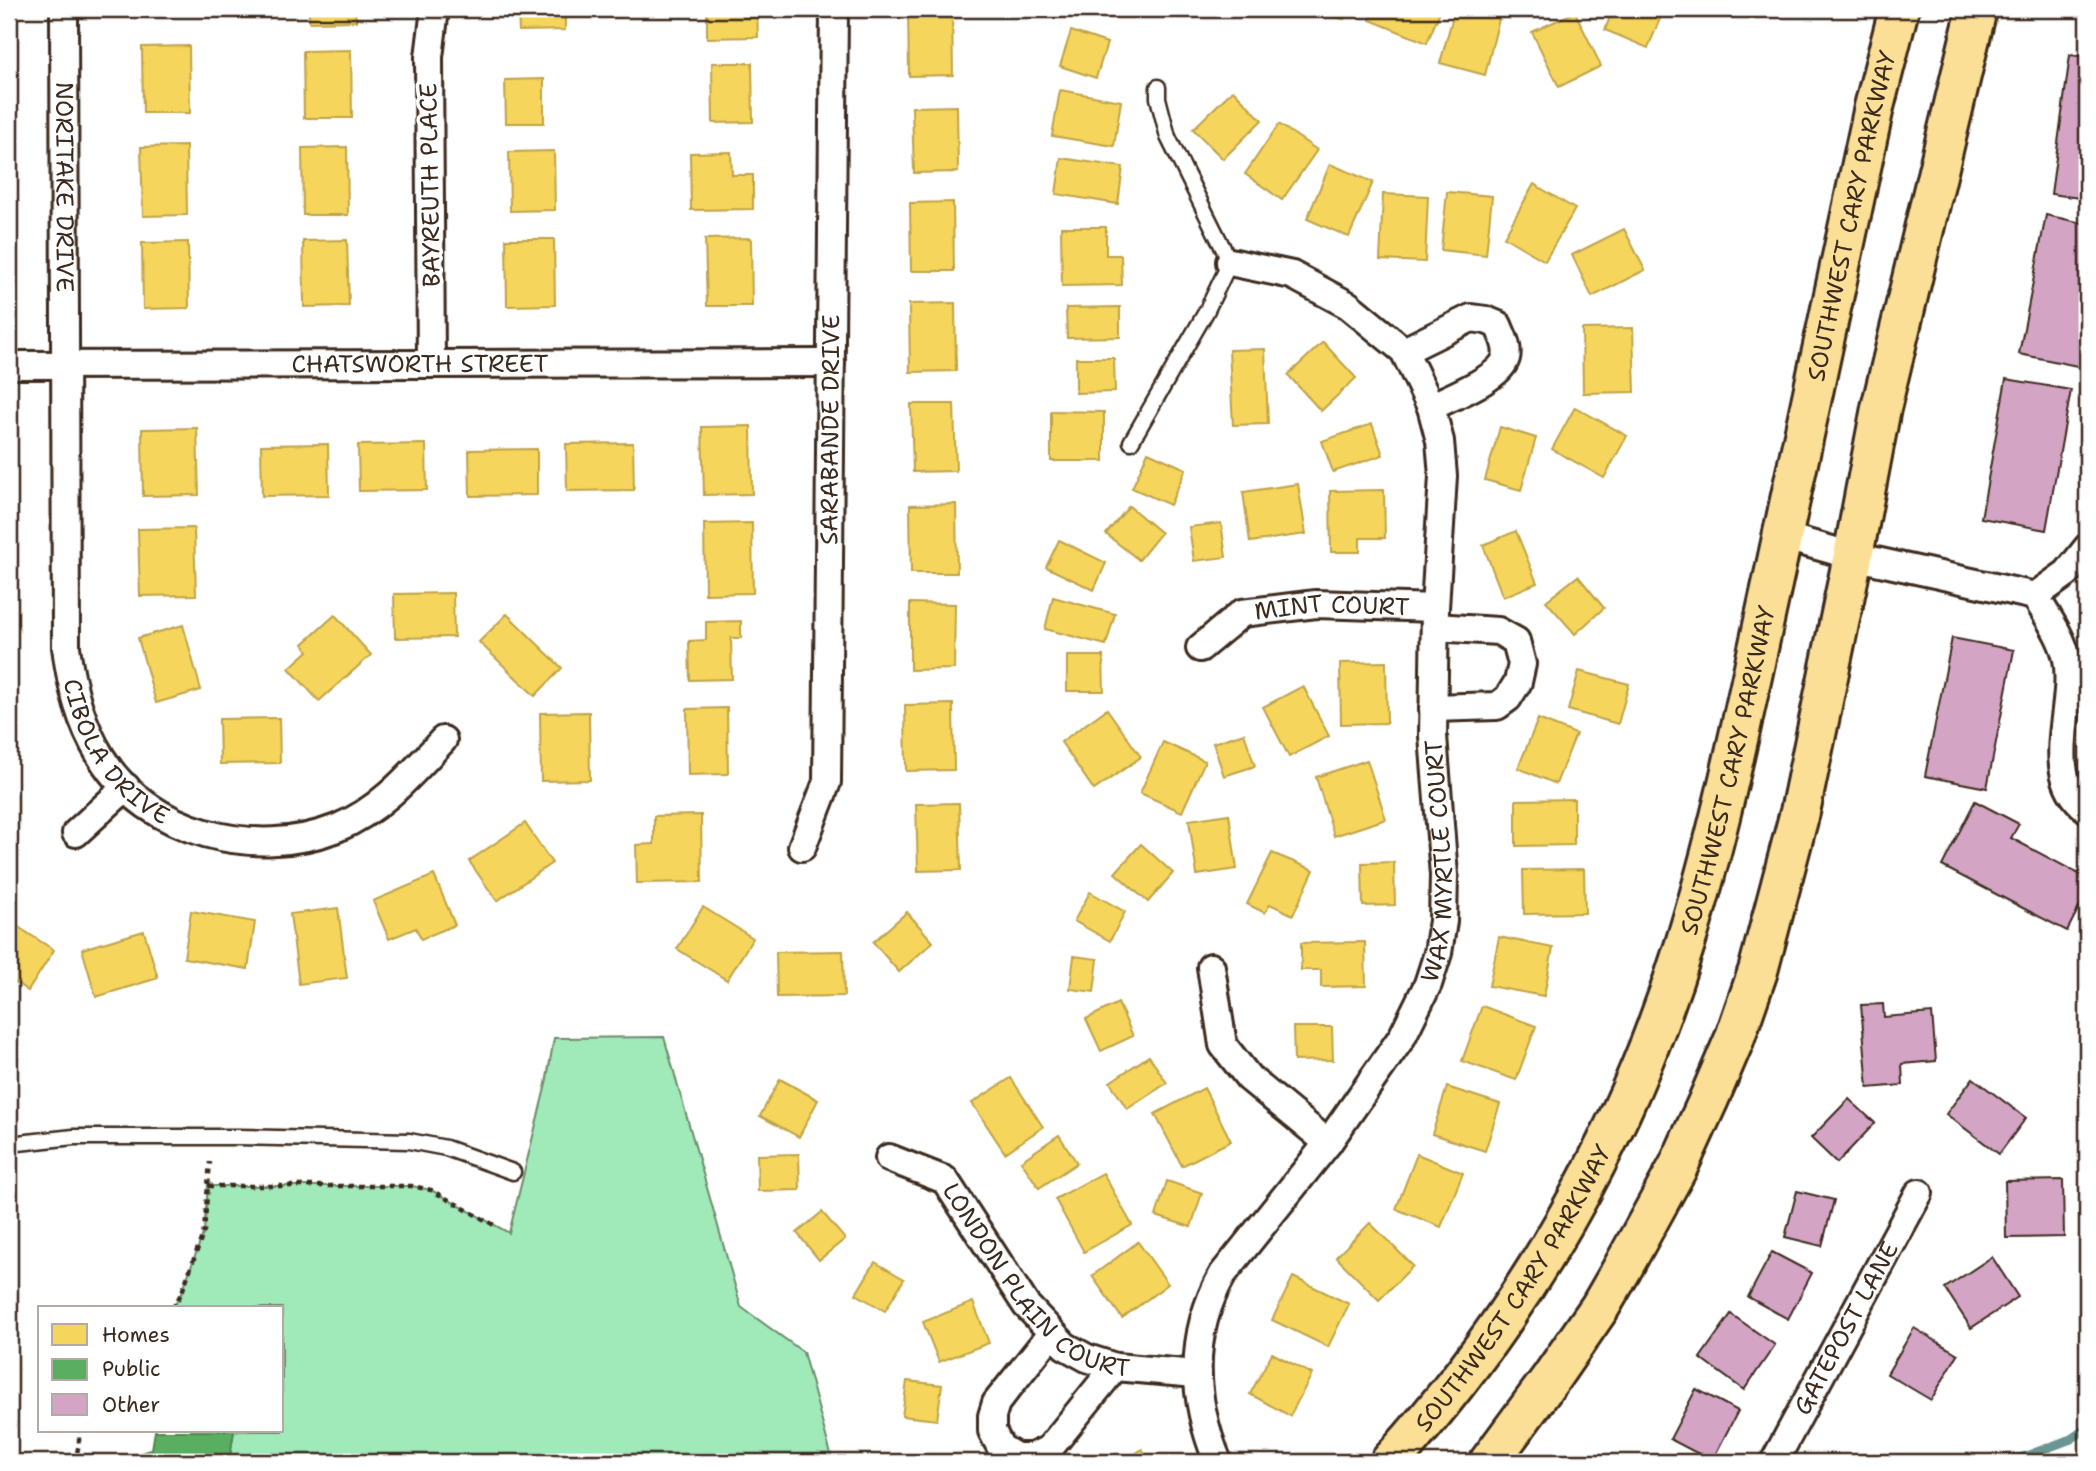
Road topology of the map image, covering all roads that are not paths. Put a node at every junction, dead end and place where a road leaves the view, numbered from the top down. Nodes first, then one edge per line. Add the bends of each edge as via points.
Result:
1 (64, 9) edge
2 (435, 9) edge
3 (834, 9) edge
4 (1899, 9) edge
5 (1977, 9) edge
6 (1158, 87) dead end
7 (1230, 262) junction
8 (1404, 351) junction
9 (431, 362) junction
10 (831, 363) junction
11 (9, 365) edge
12 (66, 365) junction
13 (1431, 407) junction
14 (1131, 442) dead end
15 (1782, 536) junction
16 (2087, 548) edge
17 (1853, 556) junction
18 (2035, 596) junction
19 (1435, 617) junction
20 (1200, 648) dead end
21 (1433, 708) junction
22 (443, 740) dead end
23 (126, 787) junction
24 (2087, 809) edge
25 (75, 833) dead end
26 (802, 847) dead end
27 (1211, 967) dead end
28 (1328, 1143) junction
29 (9, 1144) edge
30 (889, 1158) dead end
31 (513, 1172) dead end
32 (1919, 1193) dead end
33 (1051, 1334) junction
34 (1115, 1367) junction
35 (1196, 1374) junction
36 (1218, 1462) edge
37 (1390, 1462) edge
38 (1489, 1462) edge
39 (1774, 1462) edge

1 - 12 street, NORITAKE DRIVE
2 - 9 street, BAYREUTH PLACE via 429,57
3 - 10 street, SARABANDE DRIVE
4 - 15 main road, SOUTHWEST CARY PARKWAY
5 - 17 main road via 1881,408
6 - 7 lane via 1168,136
7 - 8 street, WAX MYRTLE COURT via 1292,275 1320,289 1348,305
7 - 14 lane
8 - 13 street, WAX MYRTLE COURT
8 - 13 street via 1471,317 1498,325 1506,358 1496,374
9 - 10 street, CHATSWORTH STREET
9 - 12 street, CHATSWORTH STREET
10 - 26 street, SARABANDE DRIVE via 827,782
11 - 12 street, CHATSWORTH STREET
12 - 23 street, CIBOLA DRIVE via 66,646 70,680 82,721 102,759
13 - 19 street, WAX MYRTLE COURT via 1443,476
15 - 17 street
15 - 37 main road, SOUTHWEST CARY PARKWAY via 1723,810 1685,946 1640,1068 1542,1263 1455,1388
16 - 18 street via 2067,573
17 - 18 street
17 - 38 main road via 1800,812 1758,971 1734,1040 1678,1167 1622,1269
18 - 24 street via 2057,631 2067,659 2064,773 2075,800
19 - 20 street, MINT COURT via 1316,604 1242,613
19 - 21 street, WAX MYRTLE COURT
19 - 21 street, MINT COURT via 1498,631 1516,641 1522,664 1518,682 1497,706
21 - 28 street, WAX MYRTLE COURT via 1444,875 1438,953 1402,1037
22 - 23 street, CIBOLA DRIVE via 399,788 369,809 338,828 303,838 235,841 199,831 153,810
23 - 25 street
27 - 28 street via 1223,1045 1249,1078
28 - 35 street, WAX MYRTLE COURT via 1212,1293 1197,1346
29 - 31 lane via 74,1137 409,1141 446,1147
30 - 33 street, LONDON PLAIN COURT via 945,1180 1026,1305
32 - 39 street, GATEPOST LANE
33 - 34 street, LONDON PLAIN COURT via 1087,1358
33 - 34 street via 996,1404 992,1416 992,1431 1001,1448 1016,1457 1032,1457 1049,1449
34 - 35 street, LONDON PLAIN COURT
35 - 36 street, WAX MYRTLE COURT via 1199,1405

